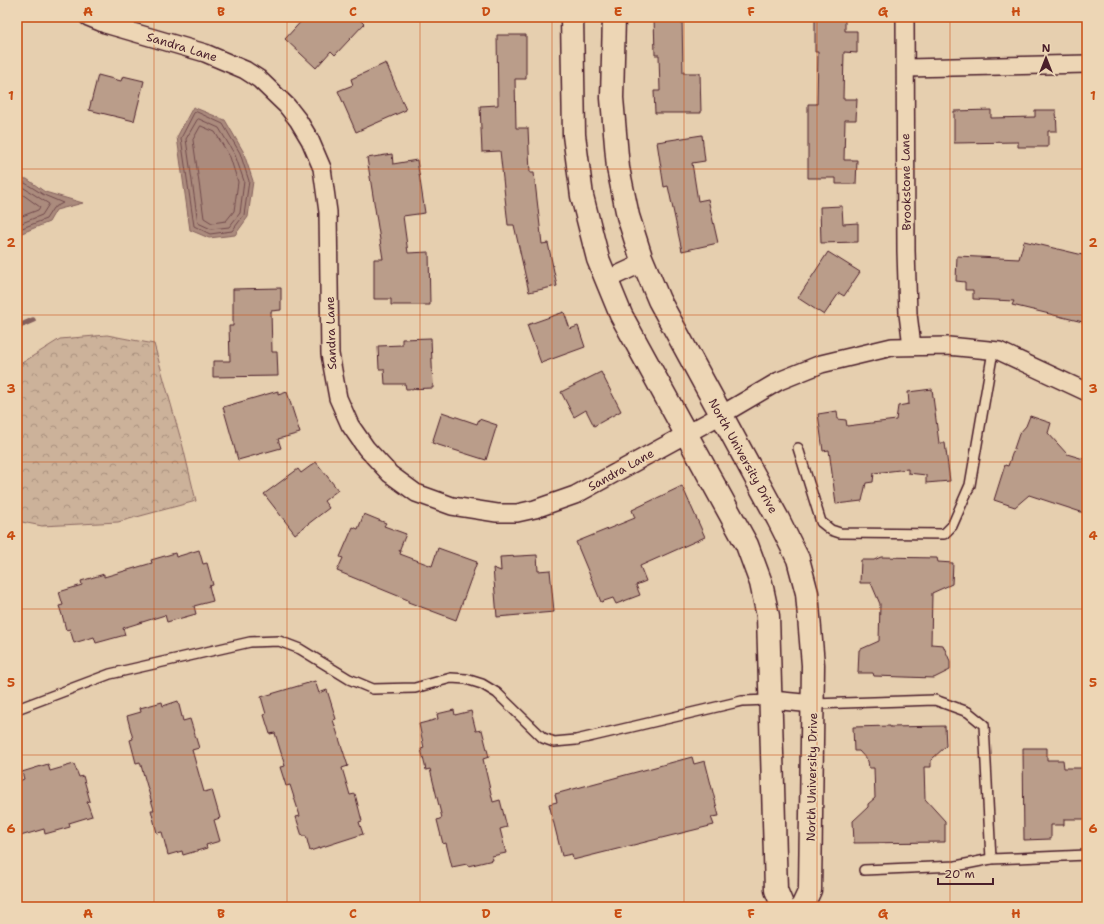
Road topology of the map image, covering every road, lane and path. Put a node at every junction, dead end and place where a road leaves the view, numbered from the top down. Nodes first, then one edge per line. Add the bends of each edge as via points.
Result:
1 (88, 17) edge
2 (572, 17) edge
3 (614, 17) edge
4 (905, 17) edge
5 (1087, 64) edge
6 (906, 68) junction
7 (643, 263) junction
8 (606, 280) junction
9 (912, 346) junction
10 (992, 351) junction
11 (1087, 392) edge
12 (721, 415) junction
13 (686, 434) junction
14 (798, 448) dead end
15 (772, 700) junction
16 (813, 704) junction
17 (17, 709) edge
18 (1087, 855) edge
19 (991, 859) junction
20 (864, 870) dead end
21 (783, 907) edge
22 (802, 907) edge

1 - 13 street, Sandra Lane via 205,54 245,70 259,79 298,120 322,168 328,212 330,354 338,398 350,425 366,448 390,474 416,493 470,510 517,513 575,495
2 - 8 street via 574,135 587,217
3 - 7 street, North University Drive via 612,98 618,168 628,216
4 - 6 street, Brookstone Lane
5 - 6 street
6 - 9 street, Brookstone Lane via 906,251
7 - 8 street
7 - 12 street, North University Drive via 659,300
8 - 13 street via 621,315
9 - 10 street, Sandra Lane via 948,346
9 - 12 street, Sandra Lane via 892,347 852,356 797,373
10 - 11 street, Sandra Lane via 999,351
10 - 14 lane via 970,485 952,526 944,534 840,533 831,530 821,522
12 - 13 street, Sandra Lane
12 - 16 street, North University Drive via 798,559 807,593 811,628 814,665
13 - 15 street via 747,545 761,583 768,616
15 - 16 street
15 - 17 lane via 742,701 576,740 554,742 543,738 497,693 482,684 451,678 415,688 372,688 349,679 300,649 279,641 250,642 110,674
15 - 21 street via 776,890
16 - 19 lane via 935,700 968,712 984,725
16 - 22 street, North University Drive via 810,890
18 - 19 lane
19 - 20 lane via 956,866

